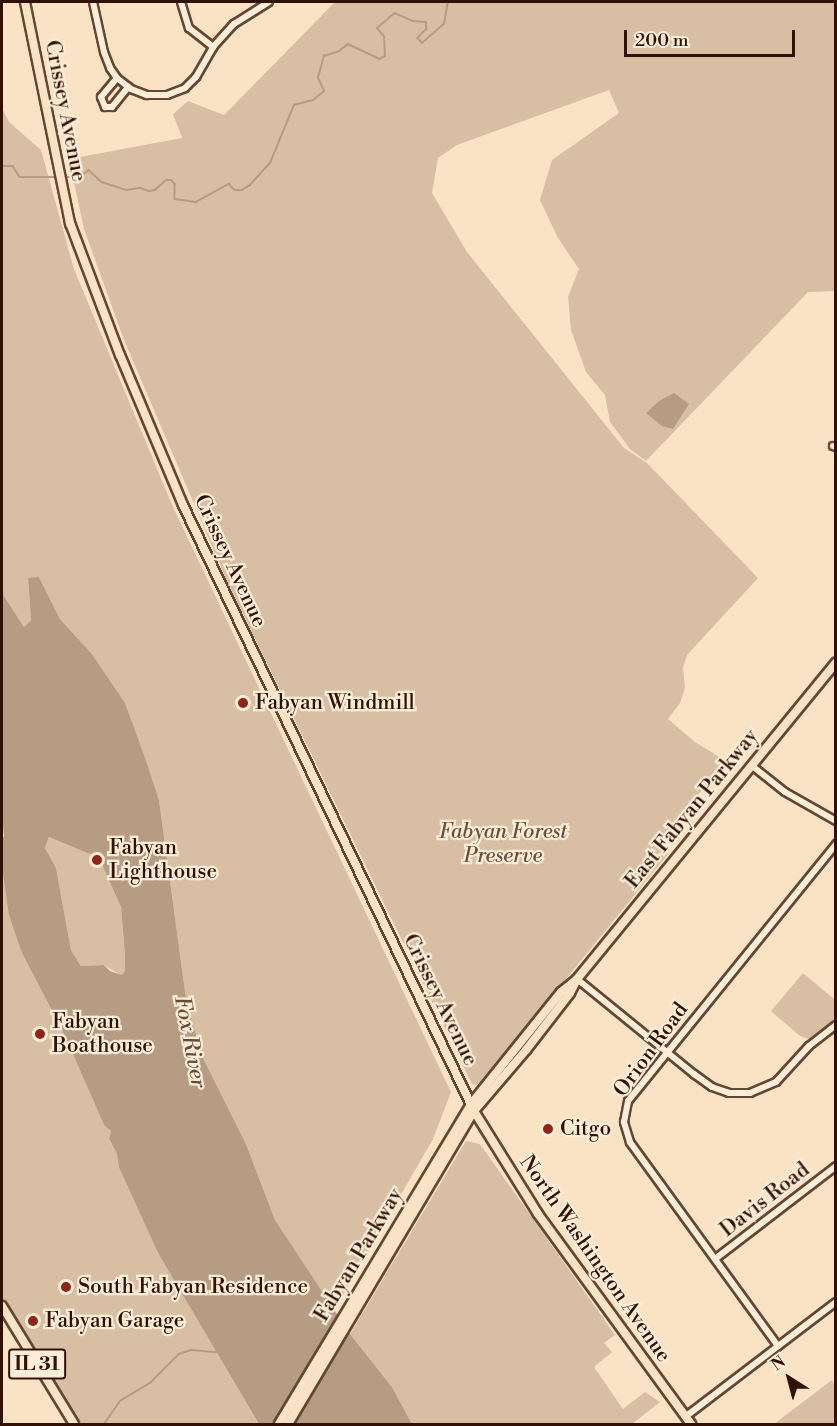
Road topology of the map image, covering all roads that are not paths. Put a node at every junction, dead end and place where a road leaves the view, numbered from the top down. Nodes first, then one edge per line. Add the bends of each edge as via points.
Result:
1 (25, 2) edge
2 (93, 2) edge
3 (181, 2) edge
4 (269, 2) edge
5 (213, 47) junction
6 (117, 78) junction
7 (128, 87) junction
8 (836, 663) edge
9 (751, 765) junction
10 (836, 821) edge
11 (836, 844) edge
12 (577, 979) junction
13 (835, 1027) edge
14 (667, 1052) junction
15 (473, 1108) junction
16 (836, 1167) edge
17 (421, 1192) junction
18 (715, 1259) junction
19 (836, 1302) edge
20 (2, 1306) edge
21 (778, 1346) junction
22 (685, 1417) junction
23 (74, 1425) edge
24 (279, 1425) edge
25 (288, 1425) edge
26 (691, 1425) edge

1 - 15 main road, Crissey Avenue via 70,223 116,344 183,505
2 - 6 street via 104,52
3 - 5 street via 189,28
4 - 5 street via 234,24
5 - 7 street via 185,88 167,95 147,94
6 - 7 street
6 - 7 street via 101,97 105,107 112,107
8 - 9 main road, East Fabyan Parkway
9 - 10 street via 784,792
9 - 12 main road, East Fabyan Parkway
11 - 14 street, Orion Road
12 - 14 street
12 - 15 main road, East Fabyan Parkway via 541,1031
13 - 14 street via 809,1046 776,1082 750,1093 729,1093 712,1087
14 - 18 street, Orion Road via 628,1101 624,1122 630,1142
15 - 17 main road, Fabyan Parkway
15 - 22 main road, North Washington Avenue via 538,1214
16 - 18 street, Davis Road
17 - 24 main road, Fabyan Parkway
17 - 25 main road, Fabyan Parkway
18 - 21 street, Orion Road
19 - 21 street
20 - 23 main road, IL 31
21 - 22 street
22 - 26 main road, North Washington Avenue

